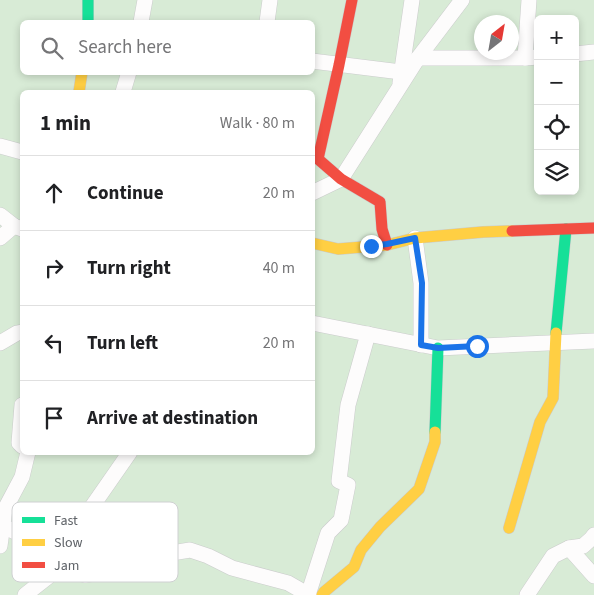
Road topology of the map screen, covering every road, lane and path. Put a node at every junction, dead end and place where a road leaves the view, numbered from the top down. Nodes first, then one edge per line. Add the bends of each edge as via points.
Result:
1 (88, 0) edge
2 (145, 0) edge
3 (270, 0) edge
4 (352, 0) edge
5 (412, 0) edge
6 (462, 0) edge
7 (529, 0) edge
8 (88, 20) edge
9 (141, 20) edge
10 (267, 20) edge
11 (594, 52) edge
12 (579, 54) edge
13 (418, 58) junction
14 (531, 58) edge
15 (315, 61) edge
16 (340, 65) junction
17 (401, 72) junction
18 (82, 75) edge
19 (128, 75) edge
20 (399, 88) junction
21 (79, 90) edge
22 (124, 90) edge
23 (0, 146) edge
24 (20, 151) edge
25 (341, 179) junction
26 (315, 192) edge
27 (0, 215) edge
28 (18, 227) edge
29 (594, 228) edge
30 (566, 229) junction
31 (0, 238) edge
32 (415, 238) junction
33 (315, 243) edge
34 (387, 244) junction
35 (315, 324) edge
36 (20, 332) edge
37 (368, 334) junction
38 (594, 341) edge
39 (0, 343) edge
40 (555, 343) junction
41 (421, 345) junction
42 (438, 348) junction
43 (20, 430) edge
44 (20, 444) edge
45 (27, 455) edge
46 (128, 455) edge
47 (95, 502) edge
48 (3, 526) junction
49 (509, 528) dead end
50 (12, 530) edge
51 (594, 535) edge
52 (0, 546) edge
53 (569, 548) junction
54 (178, 552) edge
55 (594, 576) edge
56 (41, 582) edge
57 (25, 595) edge
58 (309, 595) edge
59 (322, 595) edge
60 (527, 595) edge

1 - 8 street
2 - 9 street
3 - 10 street
4 - 16 street
5 - 17 street
6 - 13 street
7 - 14 street
11 - 12 street
13 - 14 street
13 - 20 street
15 - 16 street
16 - 17 street
16 - 25 street via 318,158
17 - 20 street
18 - 21 street
19 - 22 street
20 - 25 street
23 - 24 street
25 - 26 street
25 - 34 street via 380,202
27 - 28 street
28 - 31 street
29 - 30 street
30 - 32 street
30 - 40 street
32 - 34 street
32 - 41 street via 422,283
33 - 34 street via 338,249
35 - 37 street
36 - 39 street
37 - 41 street
37 - 58 street via 348,405 338,481 348,485 341,520 328,533
38 - 40 street
40 - 42 street
40 - 49 street via 553,398 540,422
41 - 42 street
42 - 59 street via 435,442 419,488 360,550 354,567
43 - 44 street
45 - 48 street via 22,477 5,509
46 - 47 street
48 - 50 street
48 - 52 street
51 - 53 street via 583,546
53 - 55 street
53 - 60 street via 553,556
54 - 58 street via 190,550 232,568 288,583
56 - 57 street

